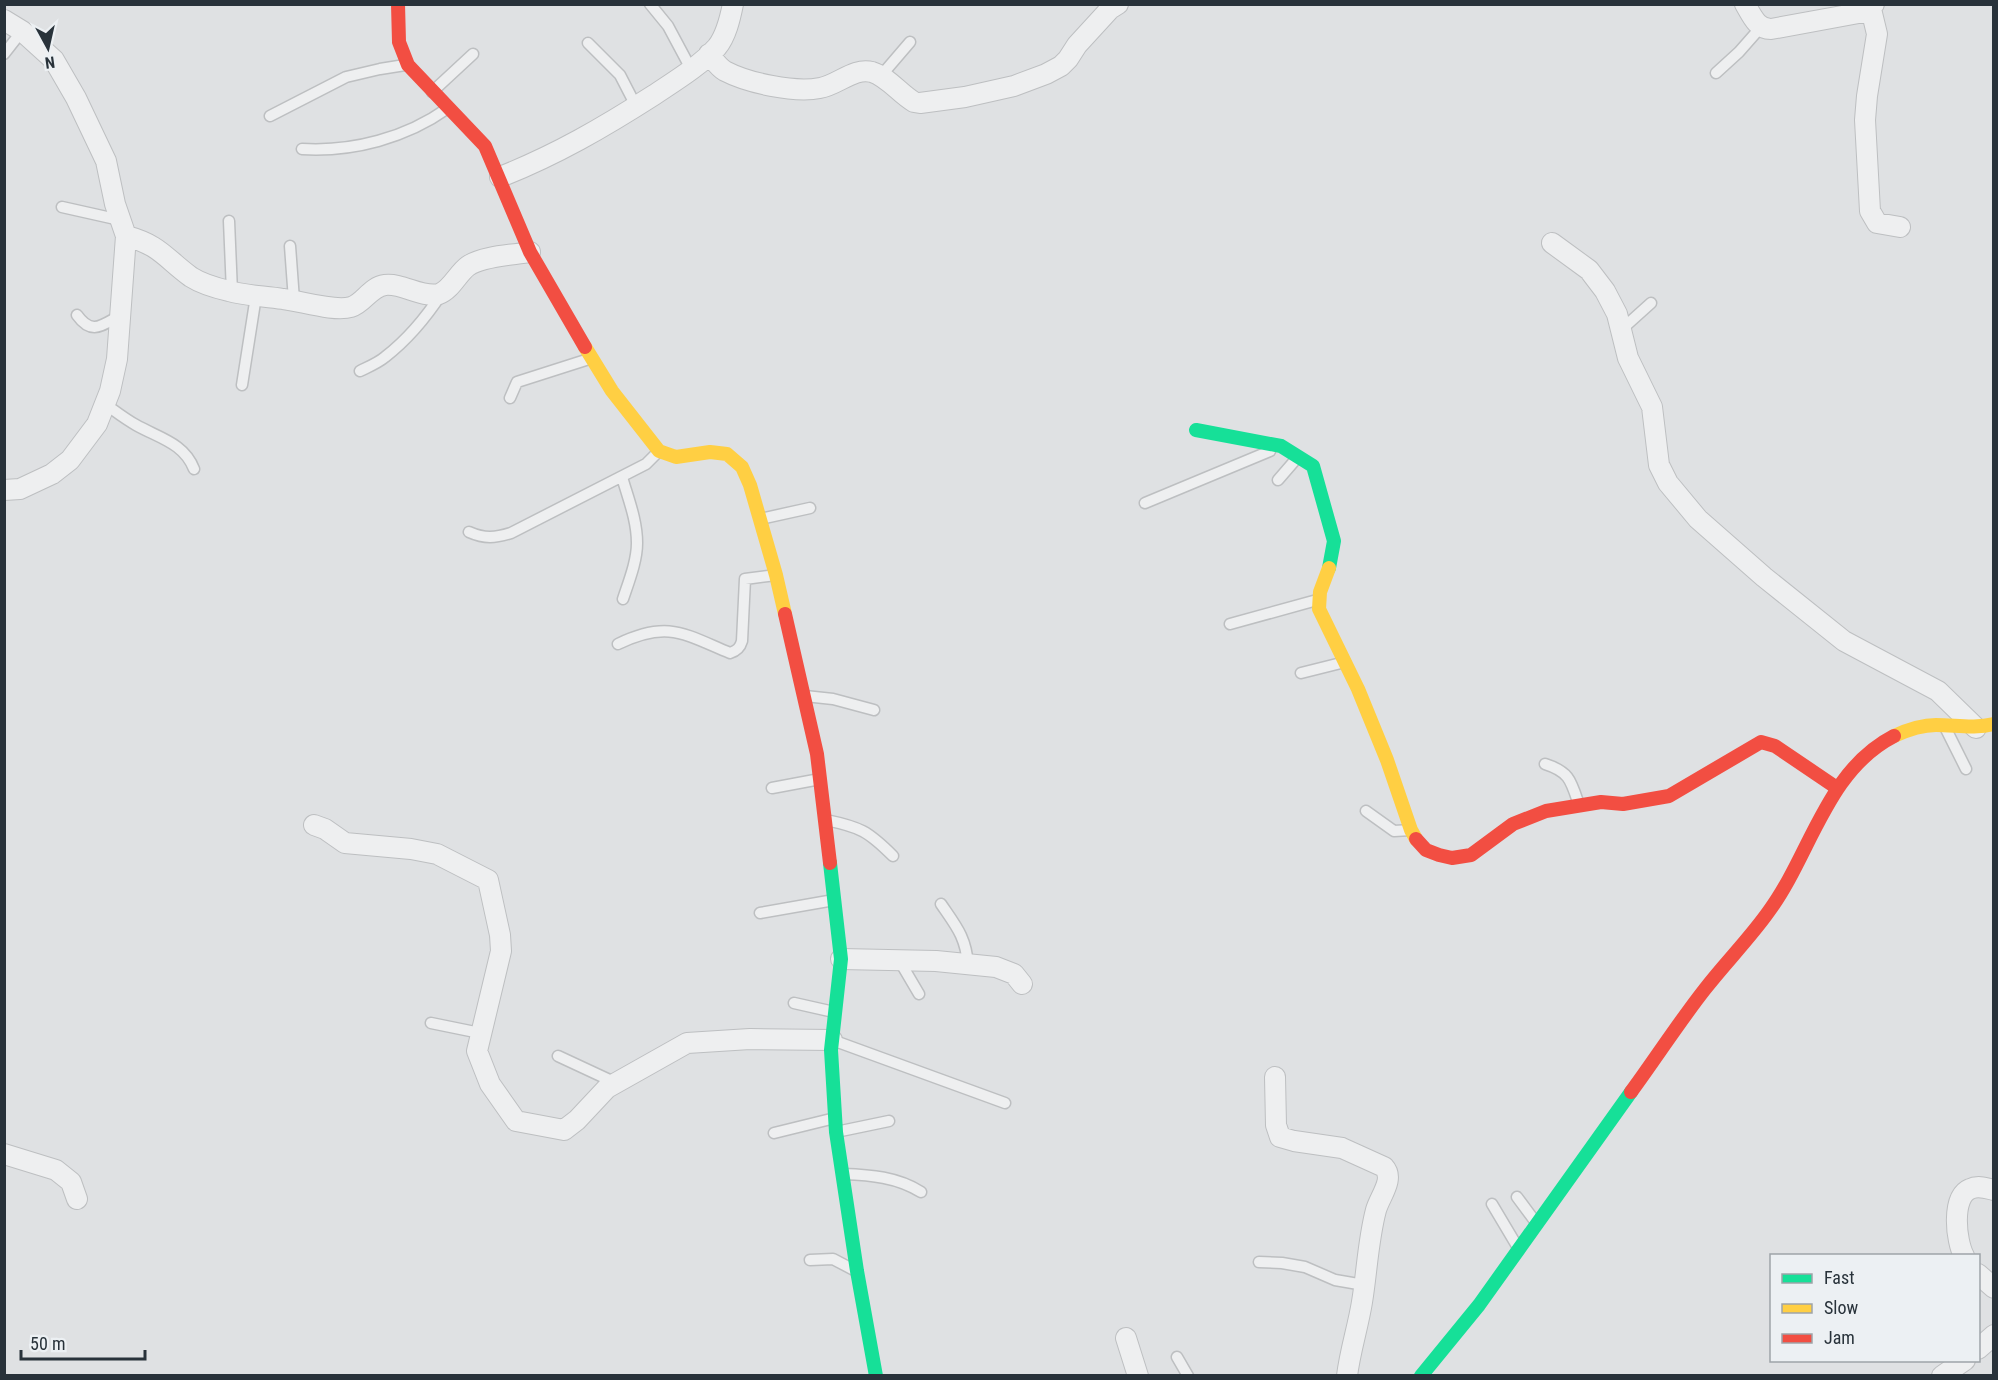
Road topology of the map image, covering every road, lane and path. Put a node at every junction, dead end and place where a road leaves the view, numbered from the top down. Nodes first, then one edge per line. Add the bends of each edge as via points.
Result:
1 (398, 4) edge
2 (650, 4) edge
3 (733, 4) edge
4 (1118, 4) edge
5 (1745, 4) edge
6 (1873, 7) edge
7 (4, 20) edge
8 (1761, 27) junction
9 (22, 31) junction
10 (910, 42) dead end
11 (588, 43) dead end
12 (4, 54) edge
13 (473, 54) dead end
14 (709, 54) junction
15 (408, 65) junction
16 (691, 69) junction
17 (1716, 73) dead end
18 (880, 77) junction
19 (432, 92) junction
20 (636, 106) junction
21 (448, 107) junction
22 (270, 116) dead end
23 (302, 149) dead end
24 (500, 177) junction
25 (62, 207) dead end
26 (229, 221) dead end
27 (1900, 227) dead end
28 (123, 228) junction
29 (1552, 243) dead end
30 (290, 246) dead end
31 (530, 252) junction
32 (232, 292) junction
33 (442, 293) junction
34 (256, 296) junction
35 (294, 300) junction
36 (1651, 303) dead end
37 (77, 315) dead end
38 (121, 315) junction
39 (1622, 330) junction
40 (592, 358) junction
41 (360, 371) dead end
42 (242, 385) dead end
43 (510, 398) dead end
44 (105, 404) junction
45 (1196, 430) dead end
46 (1281, 446) junction
47 (659, 451) junction
48 (1299, 456) junction
49 (194, 469) dead end
50 (622, 477) junction
51 (1278, 480) dead end
52 (4, 490) edge
53 (1144, 503) dead end
54 (810, 508) dead end
55 (760, 519) junction
56 (469, 532) dead end
57 (776, 575) junction
58 (623, 599) dead end
59 (1318, 600) junction
60 (1230, 624) dead end
61 (618, 644) dead end
62 (1345, 662) junction
63 (1301, 673) dead end
64 (805, 696) junction
65 (874, 710) dead end
66 (1945, 726) junction
67 (1985, 726) edge
68 (1545, 764) dead end
69 (1966, 769) dead end
70 (820, 779) junction
71 (772, 788) dead end
72 (1837, 788) junction
73 (1579, 805) junction
74 (1366, 811) dead end
75 (825, 820) junction
76 (314, 825) dead end
77 (1411, 830) junction
78 (893, 856) dead end
79 (835, 900) junction
80 (941, 904) dead end
81 (760, 914) dead end
82 (841, 959) junction
83 (899, 960) junction
84 (968, 964) junction
85 (1022, 984) dead end
86 (919, 994) dead end
87 (795, 1003) dead end
88 (835, 1012) junction
89 (430, 1023) dead end
90 (480, 1033) junction
91 (832, 1040) junction
92 (558, 1056) dead end
93 (1275, 1077) dead end
94 (616, 1083) junction
95 (1005, 1103) dead end
96 (889, 1121) dead end
97 (835, 1125) junction
98 (774, 1133) dead end
99 (4, 1154) edge
100 (842, 1174) junction
101 (1994, 1190) edge
102 (921, 1192) dead end
103 (1517, 1197) dead end
104 (77, 1199) dead end
105 (1492, 1204) dead end
106 (1537, 1224) junction
107 (1519, 1249) junction
108 (1963, 1254) edge
109 (810, 1260) dead end
110 (1259, 1262) dead end
111 (857, 1271) junction
112 (1980, 1276) edge
113 (1364, 1285) junction
114 (1994, 1288) edge
115 (1126, 1338) dead end
116 (1178, 1357) dead end
117 (1962, 1362) edge
118 (876, 1376) edge
119 (1138, 1376) edge
120 (1188, 1376) edge
121 (1347, 1376) edge
122 (1421, 1376) edge
123 (1942, 1376) edge

1 - 15 street via 399,42
2 - 16 lane via 668,26
3 - 14 street via 724,35
4 - 18 street via 1061,66 1014,86 920,103
5 - 8 street
6 - 8 street via 1855,14 1776,28
6 - 27 street via 1877,33 1865,120 1870,211 1877,223
7 - 9 street
8 - 17 lane
9 - 12 lane
9 - 28 street via 54,60 76,98 106,161
10 - 18 lane
11 - 20 lane via 620,75
13 - 19 lane
14 - 16 street
14 - 18 street via 725,71 786,87 820,88 864,71
15 - 19 street
15 - 22 lane via 346,77
16 - 20 street
19 - 21 street
20 - 24 street via 571,146
21 - 23 lane via 397,135 356,147
21 - 24 street via 485,146
24 - 31 street
25 - 28 lane
26 - 32 lane
28 - 32 street via 165,254 191,277
28 - 38 street
29 - 39 street via 1598,281
30 - 35 lane
31 - 33 street via 474,263
31 - 40 street
32 - 34 street
33 - 35 street via 426,294 385,285 350,308
33 - 41 lane via 410,334 384,358
34 - 35 street
34 - 42 lane
36 - 39 lane
37 - 38 lane via 84,325 92,327
38 - 44 street via 117,359
39 - 67 street via 1628,358 1652,408 1659,465 1668,483 1698,519 1844,641 1938,691
40 - 43 lane via 517,382
40 - 47 street via 612,391
44 - 49 lane via 134,424 169,440 190,459
44 - 52 street via 97,424 70,460 52,474 20,489
45 - 46 street
46 - 48 street
46 - 53 lane
47 - 50 lane via 646,464
47 - 55 street via 676,457 727,454 742,467
48 - 51 lane
48 - 59 street via 1312,465 1334,541 1333,561
50 - 56 lane via 512,533 494,538
50 - 58 lane via 637,543
54 - 55 lane
55 - 57 street
57 - 61 lane via 745,579 742,641 736,651 672,631 648,632
57 - 64 street
59 - 60 lane
59 - 62 street
62 - 63 lane
62 - 77 street via 1383,750
64 - 65 lane
64 - 70 street
66 - 67 street
66 - 69 lane
66 - 72 street via 1909,728 1890,736 1859,761
68 - 73 lane via 1562,770
70 - 71 lane
70 - 75 street
72 - 73 street via 1775,746 1761,742 1669,796 1623,804
72 - 106 street via 1768,913 1705,989
73 - 77 street via 1528,816 1463,858 1426,850
74 - 77 lane via 1394,831
75 - 78 lane via 873,836
75 - 79 street
76 - 90 street via 345,843 437,854 488,880 501,951
79 - 81 lane
79 - 82 street
80 - 84 lane via 962,934
82 - 83 street
82 - 88 street
83 - 84 street
83 - 86 lane
84 - 85 street via 1006,970
87 - 88 lane
88 - 91 street
89 - 90 lane
90 - 94 street via 477,1051 485,1072 516,1121 564,1130
91 - 94 street via 687,1043
91 - 95 lane
91 - 97 street
92 - 94 lane
93 - 113 street via 1275,1125 1280,1137 1342,1148 1388,1172 1372,1226
96 - 97 lane
97 - 98 lane
97 - 100 street
99 - 104 street via 56,1170 71,1182
100 - 102 lane via 892,1179
100 - 111 street
101 - 108 street via 1974,1187 1962,1195 1957,1221
103 - 106 lane
105 - 107 lane
106 - 107 street
107 - 122 street
109 - 111 lane via 833,1260
110 - 113 lane via 1305,1267 1335,1280
111 - 118 street
112 - 114 street
113 - 121 street
115 - 119 street
116 - 120 lane
117 - 123 street

